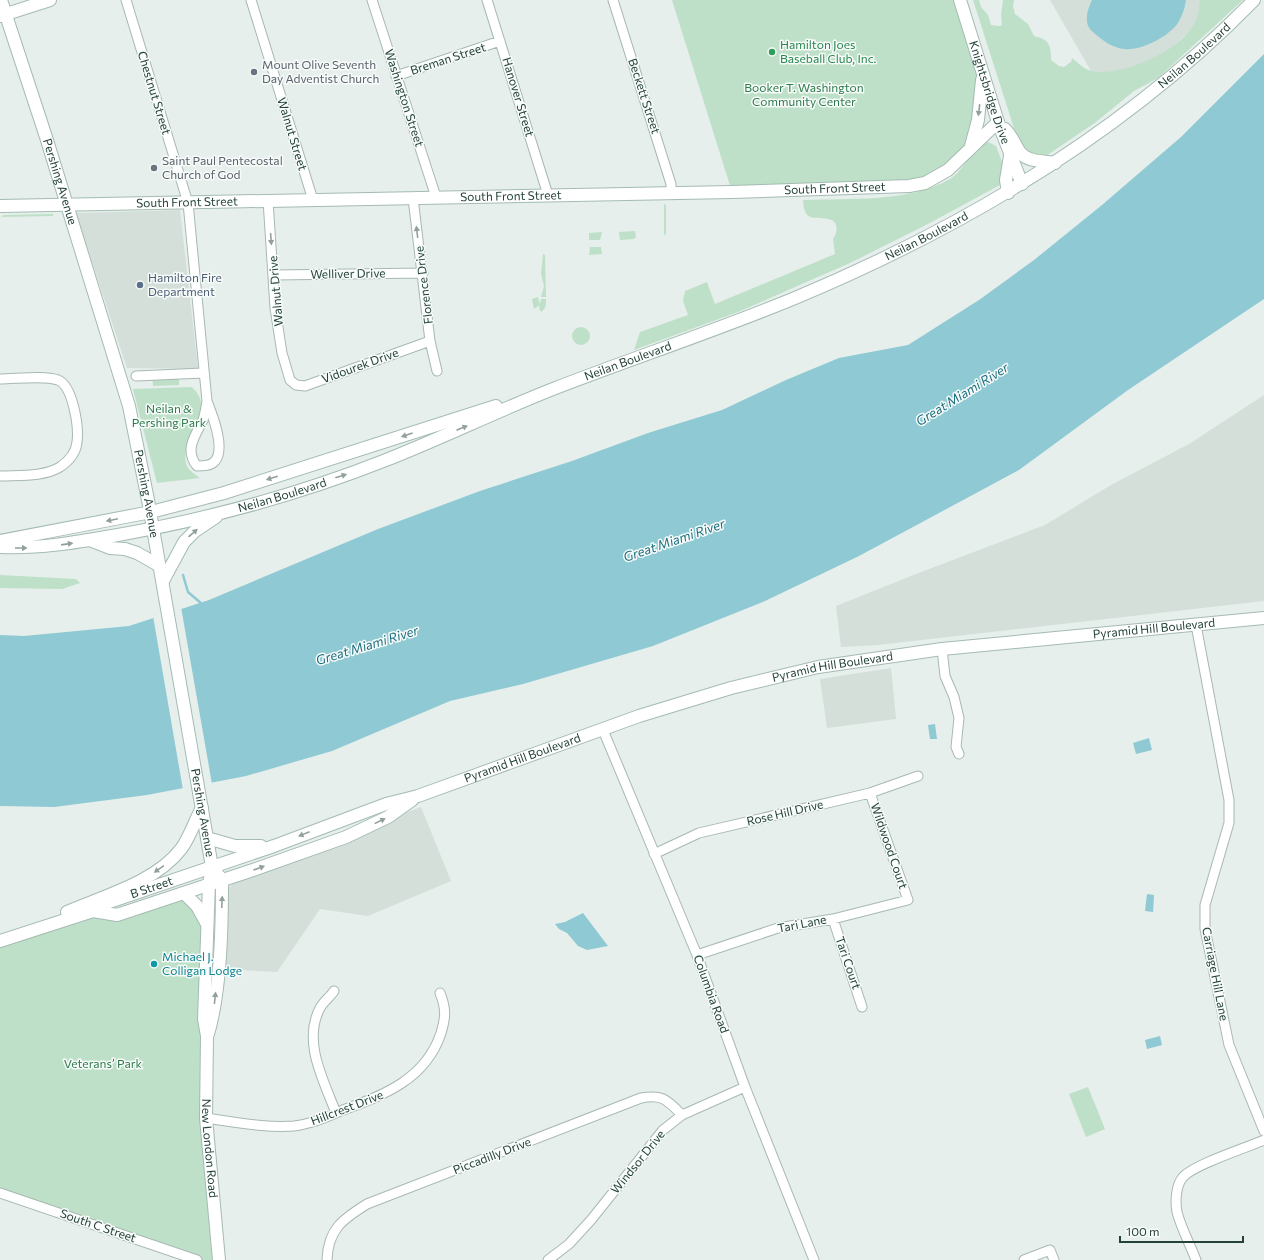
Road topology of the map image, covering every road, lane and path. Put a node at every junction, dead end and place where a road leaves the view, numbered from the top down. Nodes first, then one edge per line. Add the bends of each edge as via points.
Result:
1 (1, 0) edge
2 (50, 0) edge
3 (126, 0) edge
4 (251, 0) edge
5 (372, 0) edge
6 (487, 0) edge
7 (613, 0) edge
8 (960, 0) edge
9 (1254, 0) edge
10 (3, 16) edge
11 (500, 41) junction
12 (983, 73) junction
13 (396, 76) junction
14 (998, 122) junction
15 (971, 146) junction
16 (1010, 155) junction
17 (1055, 162) junction
18 (1022, 184) junction
19 (671, 193) junction
20 (1008, 193) junction
21 (548, 195) junction
22 (436, 197) junction
23 (413, 198) junction
24 (268, 200) junction
25 (313, 200) junction
26 (188, 203) junction
27 (0, 206) edge
28 (67, 206) junction
29 (422, 273) junction
30 (274, 275) junction
31 (430, 340) junction
32 (437, 371) dead end
33 (203, 373) junction
34 (136, 376) dead end
35 (0, 379) edge
36 (290, 380) joint
37 (551, 390) junction
38 (207, 401) junction
39 (0, 476) edge
40 (150, 512) junction
41 (224, 512) junction
42 (154, 529) junction
43 (0, 541) edge
44 (92, 541) junction
45 (0, 547) edge
46 (160, 566) junction
47 (163, 581) junction
48 (1264, 618) edge
49 (1196, 625) junction
50 (942, 649) junction
51 (603, 730) junction
52 (959, 754) dead end
53 (918, 776) dead end
54 (870, 793) junction
55 (418, 796) junction
56 (202, 808) junction
57 (207, 838) junction
58 (274, 846) junction
59 (654, 854) junction
60 (212, 867) junction
61 (222, 880) junction
62 (209, 884) junction
63 (184, 893) junction
64 (908, 900) joint
65 (93, 911) junction
66 (832, 919) junction
67 (49, 924) junction
68 (208, 927) junction
69 (0, 941) edge
70 (697, 955) junction
71 (334, 991) dead end
72 (440, 992) dead end
73 (862, 1007) dead end
74 (207, 1036) junction
75 (744, 1087) junction
76 (336, 1113) junction
77 (682, 1115) junction
78 (206, 1118) junction
79 (1264, 1131) edge
80 (1264, 1140) edge
81 (0, 1193) edge
82 (197, 1260) edge
83 (219, 1260) edge
84 (327, 1260) edge
85 (548, 1260) edge
86 (814, 1260) edge
87 (1024, 1260) edge
88 (1054, 1260) edge
89 (1196, 1260) edge

1 - 10 street, Pershing Avenue
2 - 10 street
3 - 26 street, Chestnut Street
4 - 25 street, Walnut Street
5 - 13 street, Washington Street
6 - 11 street, Hanover Street
7 - 19 street, Beckett Street via 654,124 671,184
8 - 12 street, Knightsbridge Drive
9 - 17 street, Neilan Boulevard via 1227,28 1144,99 1096,136
10 - 28 street, Pershing Avenue
11 - 13 street, Breman Street
11 - 21 street, Hanover Street
12 - 14 street, Knightsbridge Drive
12 -> 15 street via 978,120
13 - 22 street, Washington Street
14 - 15 street, South Front Street
14 - 16 street, Knightsbridge Drive
14 - 17 street via 1011,135 1020,153 1037,161
15 - 19 street, South Front Street via 938,177 909,186
16 - 18 street, Knightsbridge Drive
16 - 20 street via 1006,180
17 - 18 street, Neilan Boulevard
18 - 20 street, Neilan Boulevard
19 - 21 street, South Front Street
20 - 37 street, Neilan Boulevard via 918,241 797,297
21 - 22 street, South Front Street
22 - 23 street, South Front Street
23 - 25 street, South Front Street
29 -> 23 street, Florence Drive
24 - 25 street, South Front Street
24 - 26 street, South Front Street
24 -> 30 street, Walnut Drive
26 - 28 street, South Front Street
26 - 33 street, Chestnut Street
27 - 28 street, South Front Street
28 - 40 street, Pershing Avenue via 129,406
29 - 30 street, Welliver Drive
29 - 31 street, Florence Drive
30 - 36 street, Walnut Drive via 275,308 282,352
31 - 32 street, Florence Drive
31 - 36 street, Vidourek Drive via 305,386 296,385
33 - 34 street
33 - 38 street, Chestnut Street
35 - 39 street via 52,378 60,381 70,392 77,432 77,443 73,453 67,462 59,467 45,473
37 -> 40 street, Neilan Boulevard via 224,493
41 -> 37 street, Neilan Boulevard via 385,461
38 - 38 street, Chestnut Street via 217,432 219,455 210,465 197,466 192,459 191,449 204,418
40 - 42 street, Pershing Avenue
40 -> 43 street, Neilan Boulevard
41 - 42 street, Neilan Boulevard
47 -> 41 street via 180,548 189,537
42 - 44 street, Neilan Boulevard
42 - 46 street, Pershing Avenue
45 -> 44 street, Neilan Boulevard via 35,547
44 - 46 street via 110,548 137,553
46 - 47 street, Pershing Avenue
47 - 56 street, Pershing Avenue
48 - 49 street, Pyramid Hill Boulevard
49 - 50 street, Pyramid Hill Boulevard
49 - 79 street, Carriage Hill Lane via 1229,800 1229,823 1205,905 1205,929 1228,1045
50 - 51 street, Pyramid Hill Boulevard via 818,667 774,677 684,702
50 - 52 street via 945,676 959,718 956,747
51 - 55 street, Pyramid Hill Boulevard
51 - 59 street, Columbia Road
53 - 54 street, Rose Hill Drive
54 - 59 street, Rose Hill Drive via 698,833
54 - 64 street, Wildwood Court
55 -> 58 street, Pyramid Hill Boulevard via 386,804
61 -> 55 street, Pyramid Hill Boulevard via 346,837 388,816
56 - 57 street, Pershing Avenue
56 -> 67 street via 186,841 164,866 149,876 63,914
57 - 58 street via 235,846
57 - 60 street, Pershing Avenue
58 - 60 street, Pyramid Hill Boulevard
59 - 70 street, Columbia Road
60 - 61 street, Pershing Avenue
60 - 62 street, New London Road
60 - 65 street, B Street via 106,904
61 - 62 street, Pyramid Hill Boulevard
74 -> 61 street, New London Road via 213,1018 220,953
62 - 63 street, B Street
62 - 68 street, New London Road
63 - 65 street, B Street via 117,915
63 - 68 street via 197,906
64 - 66 street, Tari Lane
65 - 67 street, B Street
66 - 70 street, Tari Lane via 778,928
66 - 73 street, Tari Court
67 - 69 street, B Street
68 - 74 street, New London Road via 204,1019
70 - 75 street, Columbia Road
71 - 76 street via 320,1008 313,1028 313,1044
72 - 76 street, Hillcrest Drive via 445,1006 444,1023 429,1060 410,1077 383,1095
74 - 78 street, New London Road
75 - 77 street, Windsor Drive
75 - 86 street, Columbia Road
76 - 78 street, Hillcrest Drive via 310,1123 293,1126
77 - 84 street, Piccadilly Drive via 665,1099 655,1096 641,1098 367,1204 349,1215 336,1228 330,1241
77 - 85 street, Windsor Drive via 663,1130 569,1244
78 - 83 street, New London Road
80 - 89 street via 1193,1169 1183,1177 1178,1189 1177,1212
81 - 82 street, South C Street
87 - 88 street via 1050,1250

